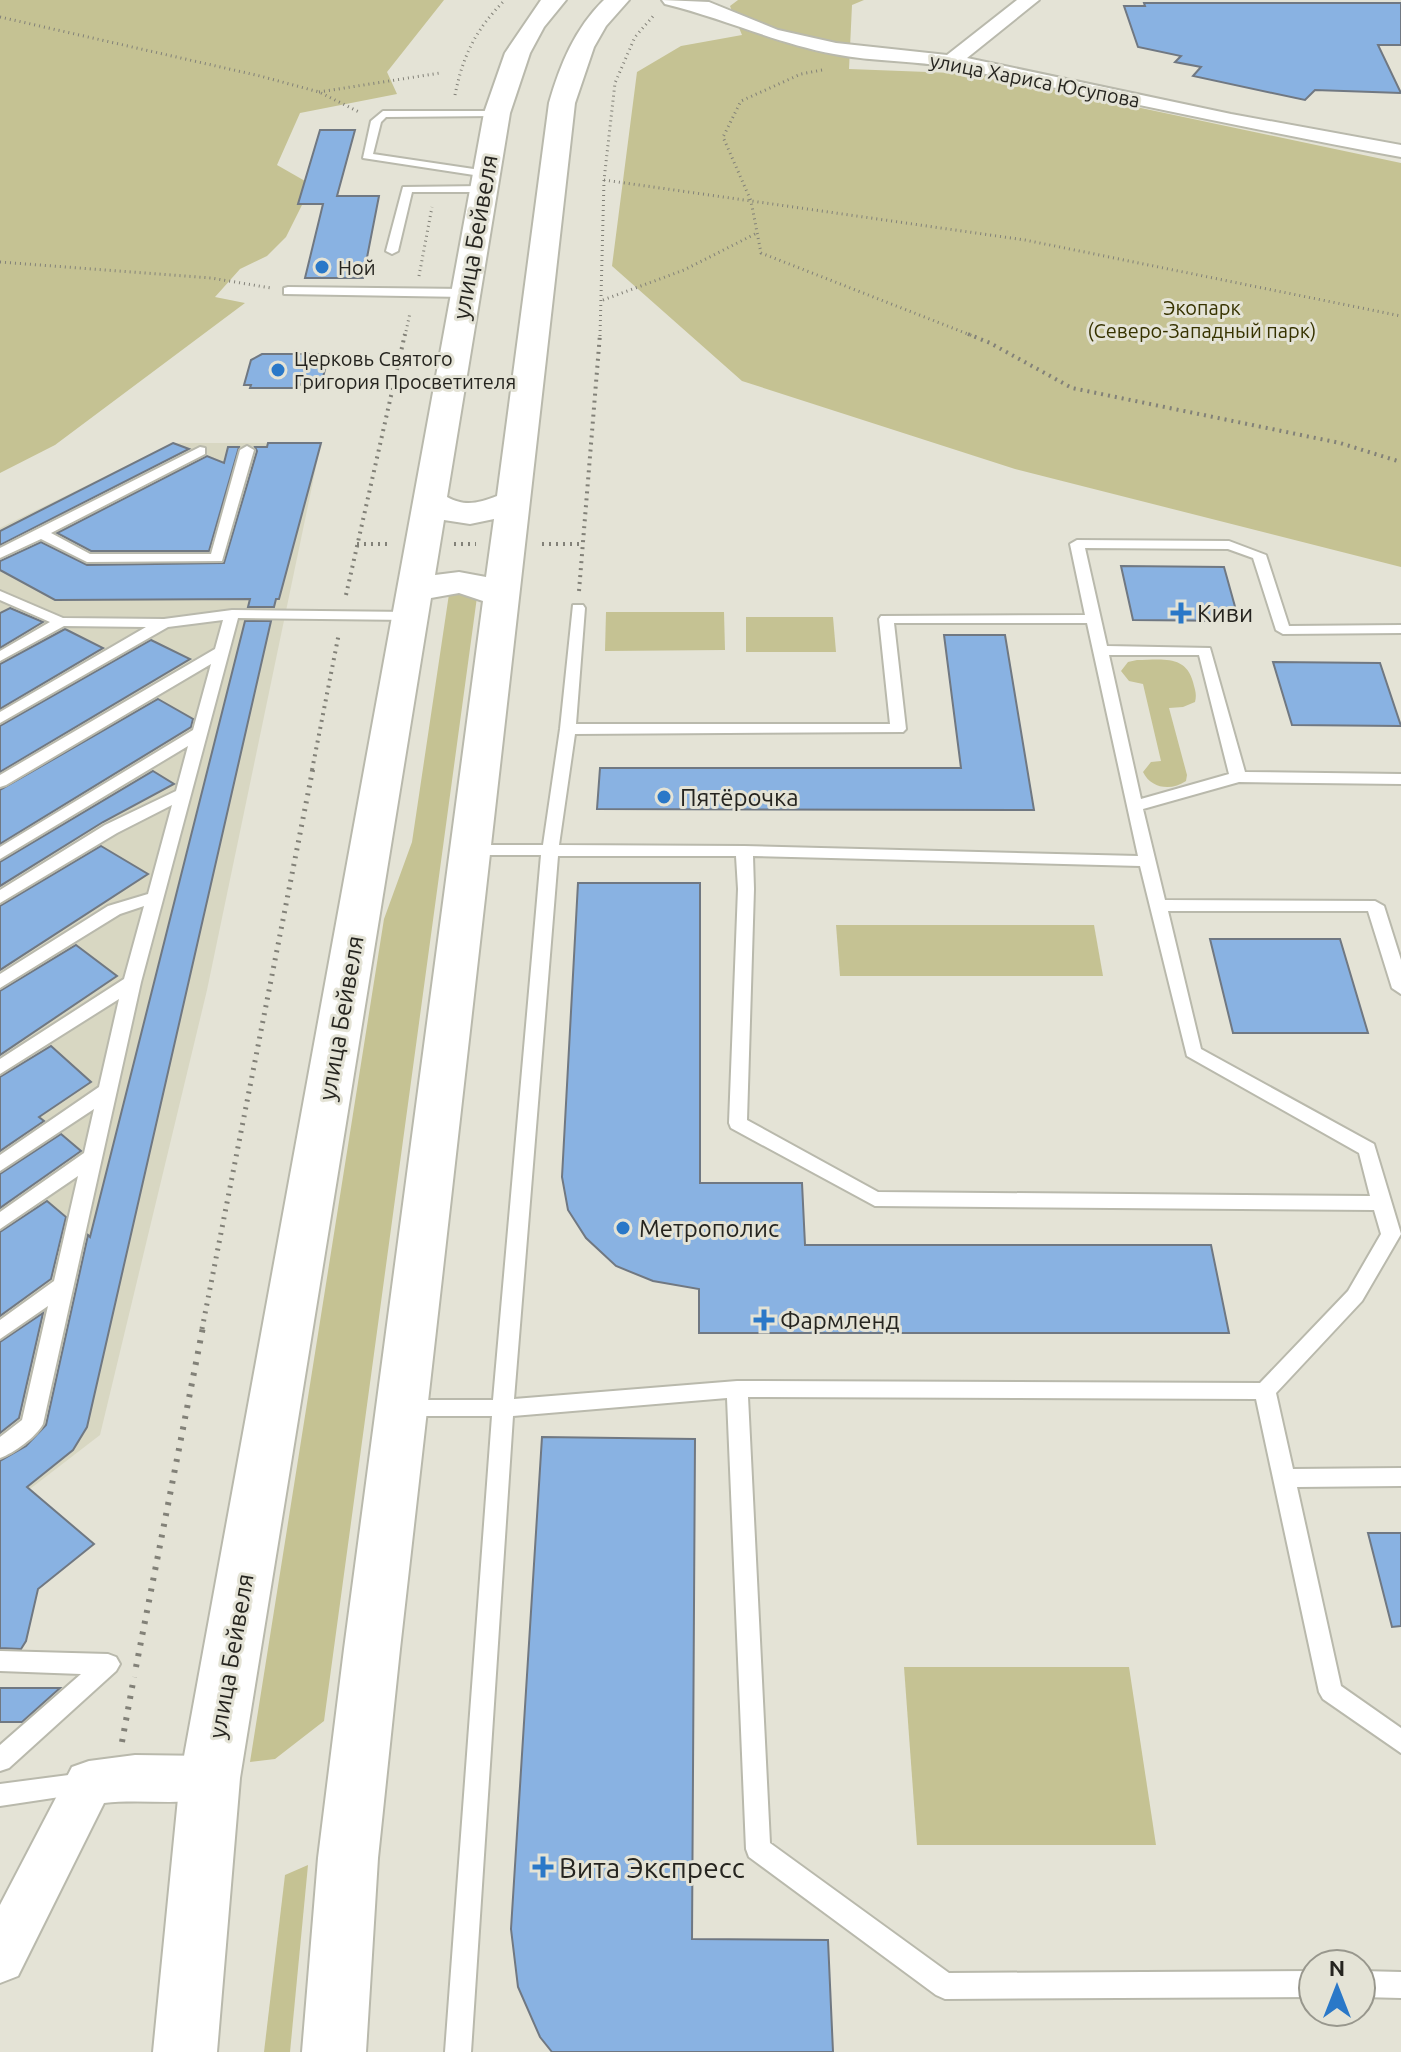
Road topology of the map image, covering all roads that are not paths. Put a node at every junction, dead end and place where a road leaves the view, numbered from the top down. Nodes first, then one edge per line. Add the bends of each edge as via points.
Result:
1 (554, 0) edge
2 (617, 0) edge
3 (1029, 0) edge
4 (666, 5) edge
5 (951, 61) junction
6 (497, 113) junction
7 (1401, 151) edge
8 (485, 182) junction
9 (392, 251) dead end
10 (288, 291) road end
11 (465, 293) junction
12 (247, 450) dead end
13 (200, 451) dead end
14 (430, 501) junction
15 (513, 501) junction
16 (41, 533) junction
17 (0, 554) edge
18 (502, 597) junction
19 (1, 598) edge
20 (412, 604) junction
21 (578, 608) road end
22 (232, 614) junction
23 (1093, 619) junction
24 (61, 622) junction
25 (164, 623) junction
26 (1401, 629) edge
27 (1100, 650) junction
28 (223, 651) junction
29 (0, 657) edge
30 (0, 718) edge
31 (568, 729) junction
32 (201, 732) junction
33 (1238, 777) junction
34 (1401, 779) edge
35 (0, 782) edge
36 (184, 793) junction
37 (1134, 806) junction
38 (470, 850) junction
39 (550, 851) junction
40 (744, 851) junction
41 (0, 854) edge
42 (1148, 861) junction
43 (155, 897) junction
44 (0, 898) edge
45 (1157, 905) junction
46 (0, 982) edge
47 (132, 982) junction
48 (1401, 988) edge
49 (0, 1068) edge
50 (107, 1091) junction
51 (92, 1157) junction
52 (0, 1164) edge
53 (1383, 1203) junction
54 (0, 1222) edge
55 (1396, 1234) edge
56 (63, 1285) junction
57 (0, 1331) edge
58 (737, 1389) junction
59 (1265, 1391) junction
60 (401, 1408) junction
61 (503, 1408) junction
62 (0, 1449) edge
63 (1401, 1477) edge
64 (1282, 1478) junction
65 (0, 1661) edge
66 (1401, 1742) edge
67 (0, 1760) edge
68 (210, 1778) junction
69 (102, 1781) junction
70 (0, 1795) edge
71 (1, 1960) edge
72 (1297, 1984) edge
73 (1377, 1984) edge
74 (1401, 1985) edge
75 (185, 2052) edge
76 (334, 2052) edge
77 (458, 2052) edge

1 - 6 main road, улица Бейвеля via 520,45
2 - 15 main road via 572,63 562,103
3 - 5 street
4 - 5 street, улица Хариса Юсупова via 709,8 772,34 836,49
5 - 7 street, улица Хариса Юсупова
6 - 8 main road, улица Бейвеля
6 - 8 lane via 383,114 376,121 367,156
8 - 9 lane via 407,189
8 - 11 main road, улица Бейвеля
10 - 11 lane
11 - 14 main road, улица Бейвеля
12 - 16 lane via 217,558 87,558
13 - 16 lane
14 - 15 main road via 462,516
14 - 20 main road, улица Бейвеля
15 - 18 main road
16 - 17 lane
18 - 20 main road via 479,584 457,580
18 - 38 main road
19 - 24 lane
20 - 22 lane via 342,615
20 - 68 main road, улица Бейвеля
21 - 31 lane
22 - 25 lane
22 - 28 lane
23 - 26 lane via 1077,544 1229,545 1259,555 1283,630
23 - 27 lane
23 - 31 lane via 886,619 898,729
24 - 25 lane
24 - 29 lane
25 - 30 lane
27 - 33 lane via 1205,651
27 - 37 lane
28 - 32 lane
28 - 35 lane
31 - 39 lane
32 - 36 lane
32 - 41 lane
33 - 34 lane
33 - 37 lane
36 - 43 lane
36 - 44 lane via 111,829
37 - 42 lane
38 - 39 lane
38 - 60 main road
39 - 40 lane
39 - 61 lane
40 - 42 lane
40 - 53 lane via 738,1123 862,1192 875,1199
42 - 45 lane
43 - 46 lane via 114,910
43 - 47 lane
45 - 48 lane via 1375,906
45 - 53 lane via 1193,1052 1367,1149
47 - 49 lane
47 - 50 lane
50 - 51 lane
50 - 52 lane
51 - 54 lane
51 - 56 lane
53 - 55 lane
55 - 59 lane via 1355,1296
56 - 57 lane
56 - 62 lane via 32,1424
58 - 59 lane
58 - 61 lane
58 - 72 lane via 758,1849 945,1986
59 - 64 lane
60 - 61 lane
60 - 76 main road via 348,1858
61 - 77 lane
63 - 64 lane
64 - 66 lane via 1331,1692
65 - 67 lane via 108,1664
68 - 69 street
68 - 75 main road, улица Бейвеля
69 - 70 lane
69 - 71 street
73 - 74 lane

